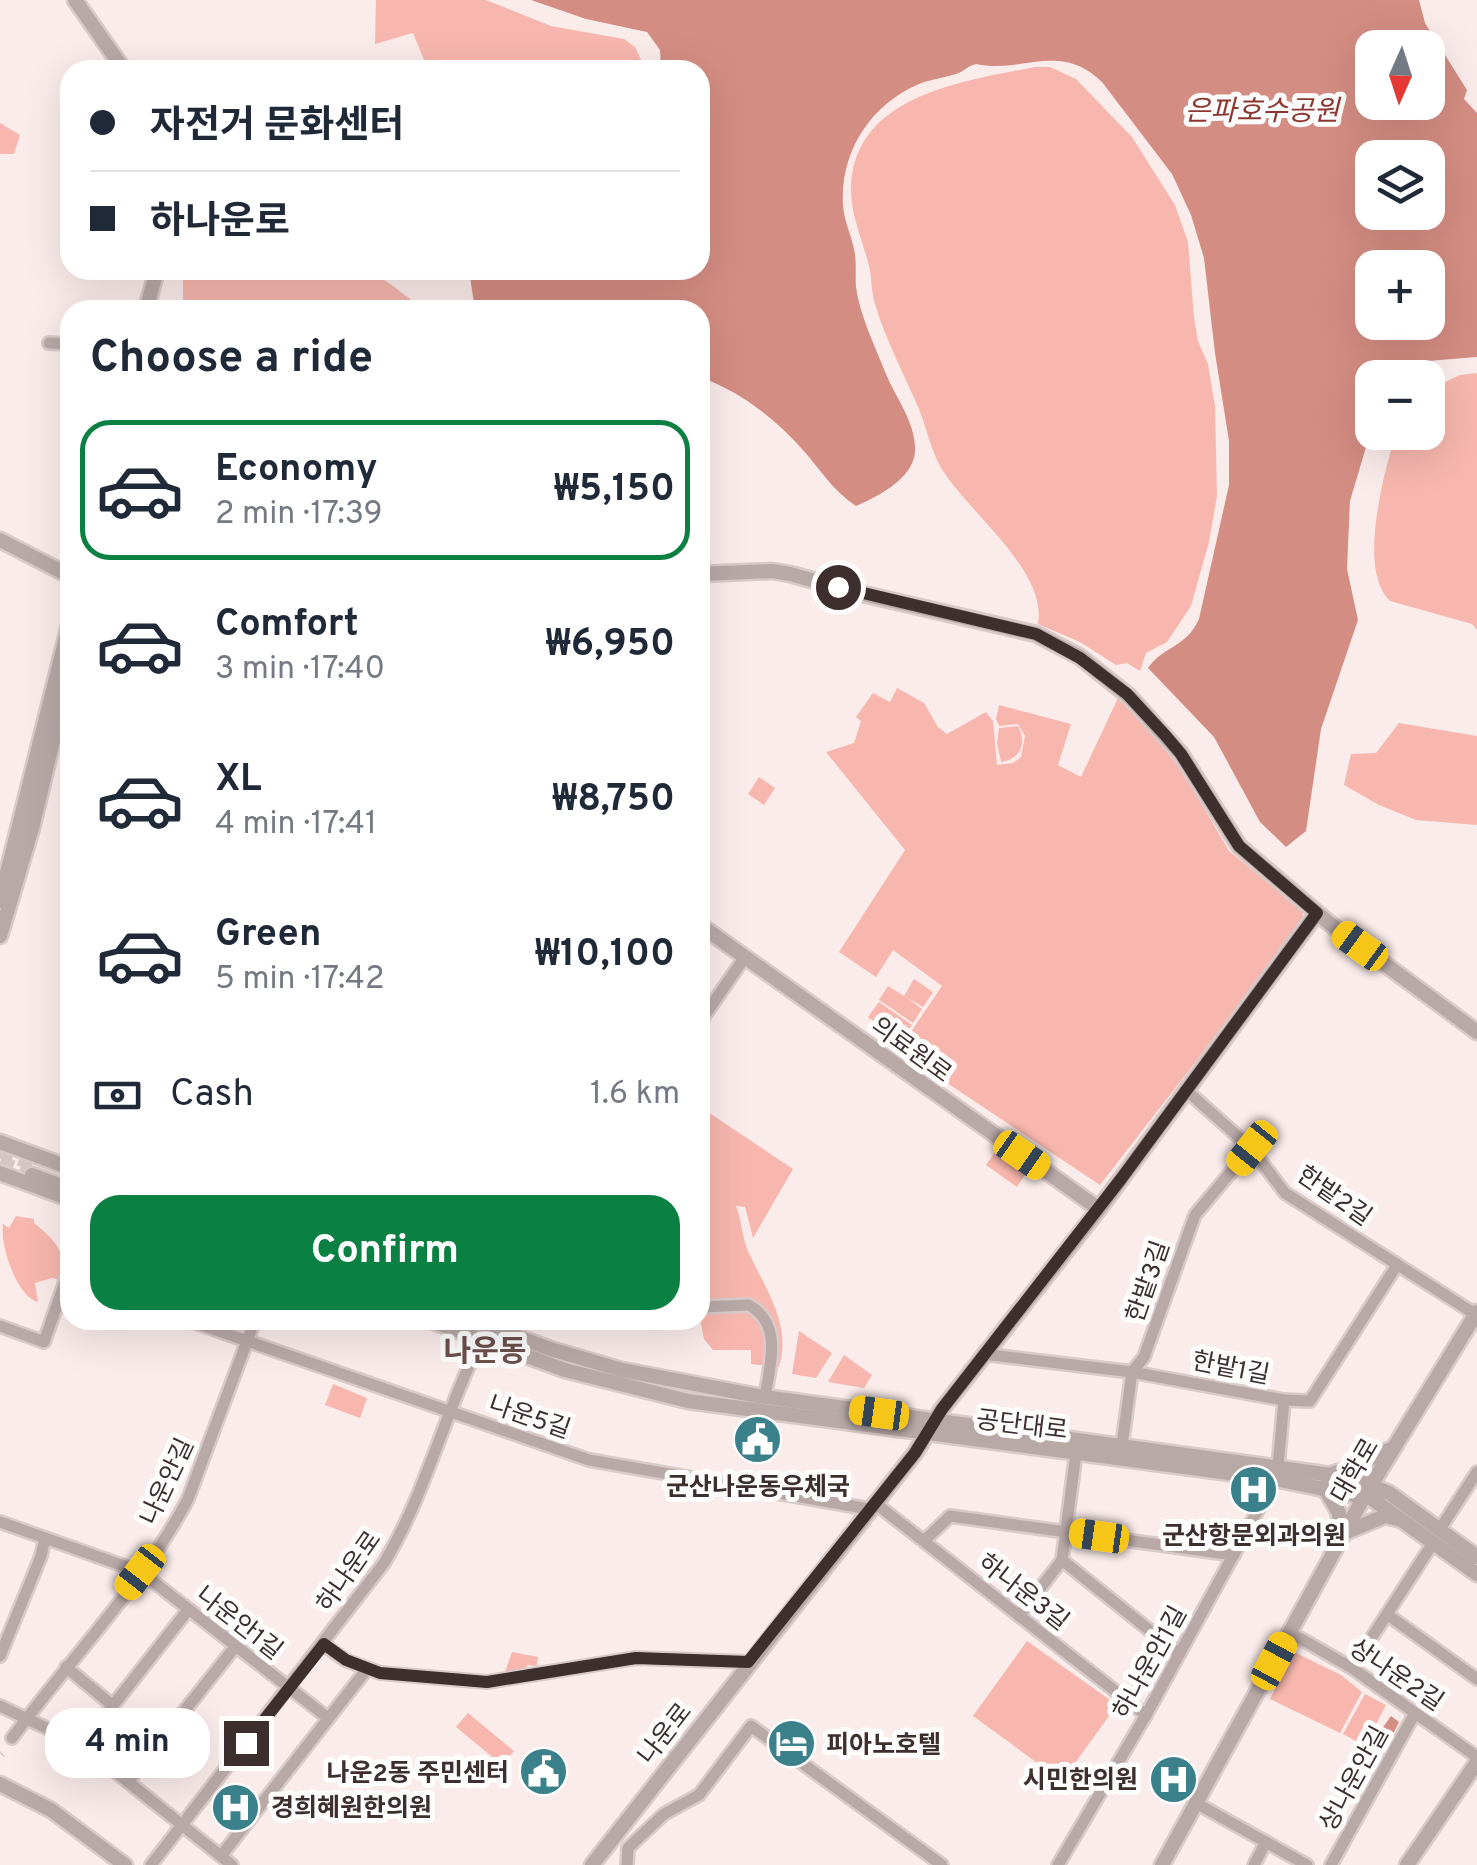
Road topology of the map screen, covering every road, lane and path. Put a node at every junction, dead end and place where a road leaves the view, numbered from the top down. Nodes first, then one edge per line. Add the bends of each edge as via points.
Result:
1 (75, 0) edge
2 (117, 60) edge
3 (49, 344) dead end
4 (60, 344) edge
5 (0, 540) edge
6 (60, 571) edge
7 (710, 574) edge
8 (60, 664) edge
9 (60, 712) edge
10 (0, 900) edge
11 (1317, 913) junction
12 (710, 932) edge
13 (0, 936) edge
14 (745, 957) junction
15 (710, 1008) edge
16 (1477, 1032) edge
17 (1188, 1091) junction
18 (0, 1142) edge
19 (1252, 1148) junction
20 (60, 1164) edge
21 (0, 1173) edge
22 (60, 1176) edge
23 (60, 1184) edge
24 (60, 1196) edge
25 (1099, 1208) junction
26 (1398, 1266) junction
27 (60, 1296) edge
28 (710, 1306) edge
29 (1476, 1313) edge
30 (0, 1326) edge
31 (216, 1330) edge
32 (251, 1330) edge
33 (454, 1330) edge
34 (486, 1330) edge
35 (506, 1330) edge
36 (481, 1340) junction
37 (248, 1341) junction
38 (984, 1354) junction
39 (1132, 1372) junction
40 (764, 1397) junction
41 (1284, 1400) junction
42 (450, 1412) junction
43 (930, 1427) junction
44 (1122, 1445) junction
45 (1394, 1445) junction
46 (1076, 1453) junction
47 (1477, 1472) edge
48 (1276, 1473) junction
49 (1325, 1480) junction
50 (1368, 1490) junction
51 (1404, 1504) junction
52 (872, 1506) junction
53 (1404, 1521) junction
54 (0, 1522) edge
55 (1066, 1531) junction
56 (1436, 1536) junction
57 (1341, 1537) junction
58 (45, 1538) junction
59 (924, 1541) junction
60 (1234, 1556) junction
61 (1477, 1557) edge
62 (1062, 1560) junction
63 (140, 1572) junction
64 (1477, 1574) edge
65 (188, 1610) junction
66 (1388, 1615) junction
67 (1018, 1616) junction
68 (1289, 1632) junction
69 (324, 1644) junction
70 (235, 1646) junction
71 (1179, 1654) junction
72 (0, 1656) edge
73 (748, 1662) junction
74 (66, 1666) junction
75 (1352, 1668) junction
76 (367, 1669) junction
77 (1477, 1678) edge
78 (288, 1688) junction
79 (112, 1704) junction
80 (0, 1706) edge
81 (1414, 1714) junction
82 (1146, 1715) junction
83 (26, 1718) junction
84 (328, 1718) junction
85 (8, 1743) dead end
86 (82, 1745) junction
87 (1477, 1760) edge
88 (128, 1782) junction
89 (0, 1784) edge
90 (1196, 1802) junction
91 (183, 1825) junction
92 (1266, 1842) junction
93 (221, 1856) junction
94 (599, 1862) edge
95 (125, 1865) edge
96 (151, 1865) edge
97 (232, 1865) edge
98 (627, 1865) edge
99 (942, 1865) edge
100 (1058, 1865) edge
101 (1162, 1865) edge
102 (1254, 1865) edge
103 (1308, 1865) edge
104 (1331, 1865) edge
105 (1407, 1865) edge

1 - 2 street
3 - 4 street
5 - 6 street
7 - 11 street via 790,574 1036,634 1080,658 1130,697 1170,742 1239,846
8 - 10 street
9 - 13 street
11 - 16 street
11 - 17 street, 나운로
12 - 14 street, 의료원로
14 - 15 street
14 - 25 street, 의료원로
17 - 19 street, 한밭2길
17 - 25 street, 나운로
18 - 20 street
19 - 26 street, 한밭2길 via 1285,1193
19 - 39 street, 한밭3길 via 1195,1215 1144,1358
21 - 24 street
22 - 23 street via 34,1170
25 - 38 street, 나운로
26 - 29 street, 한밭2길
26 - 41 street, 한밭1길 via 1310,1401
27 - 30 street via 44,1342
28 - 40 street via 749,1304 767,1320 772,1345
29 - 45 street, 대학로
31 - 37 street, 나운5길
32 - 37 street, 나운안길
33 - 36 street, 공단대로
34 - 36 street, 하나운로
35 - 40 street, 공단대로 via 622,1370
36 - 42 street, 하나운로
36 - 43 street, 공단대로 via 564,1370 688,1401
37 - 42 street, 나운5길
37 - 63 street, 나운안길 via 188,1499
38 - 39 street, 한밭1길
38 - 43 street, 나운로
39 - 41 street, 한밭1길
39 - 44 street, 한밭3길
40 - 43 street, 공단대로
41 - 48 street
42 - 52 street, 나운5길 via 604,1464
42 - 69 street, 하나운로 via 404,1531
43 - 44 street, 공단대로
43 - 46 street, 공단대로
43 - 52 street, 나운로
44 - 48 street, 공단대로
45 - 49 street
45 - 50 street, 대학로
45 - 51 street via 1390,1488
46 - 48 street, 공단대로
46 - 55 street
47 - 56 street
48 - 49 street, 공단대로
48 - 60 street, 하나운안1길
49 - 50 street, 공단대로
49 - 57 street
50 - 51 street, 공단대로
50 - 53 street, 공단대로
50 - 57 street, 대학로
51 - 56 street, 공단대로
52 - 59 street, 하나운3길
52 - 73 street, 나운로
53 - 56 street, 공단대로
53 - 57 street via 1385,1516
54 - 58 street, 나운안1길
55 - 59 street via 950,1516
55 - 60 street
55 - 62 street
56 - 61 street, 공단대로
56 - 64 street, 공단대로
56 - 66 street
57 - 68 street, 대학로
58 - 63 street, 나운안1길
58 - 72 street
59 - 67 street, 하나운3길
60 - 71 street, 하나운안1길
62 - 67 street
62 - 71 street
63 - 65 street, 나운안1길
63 - 74 street, 나운안길
65 - 70 street, 나운안1길
65 - 79 street
66 - 75 street
66 - 77 street
67 - 82 street, 하나운3길
68 - 75 street, 상나운2길
68 - 90 street, 대학로
69 - 76 street
69 - 78 street, 하나운로
70 - 78 street, 나운안1길
70 - 88 street
71 - 82 street, 하나운안1길
73 - 76 street via 636,1658 487,1682
73 - 94 street, 나운로
74 - 79 street
74 - 83 street, 나운안길
75 - 81 street, 상나운2길
76 - 84 street
78 - 84 street, 나운안1길
78 - 91 street, 하나운로
79 - 86 street
80 - 83 street
81 - 87 street, 상나운2길
81 - 104 street, 상나운안길
82 - 100 street, 하나운안1길
83 - 85 street, 나운안길
83 - 86 street
84 - 93 street
86 - 88 street
87 - 105 street
88 - 91 street
89 - 95 street via 50,1810
90 - 92 street
90 - 101 street, 대학로
91 - 93 street
91 - 96 street, 하나운로
92 - 102 street
92 - 103 street
93 - 97 street
98 - 99 street via 628,1848 664,1814 698,1795 751,1726

